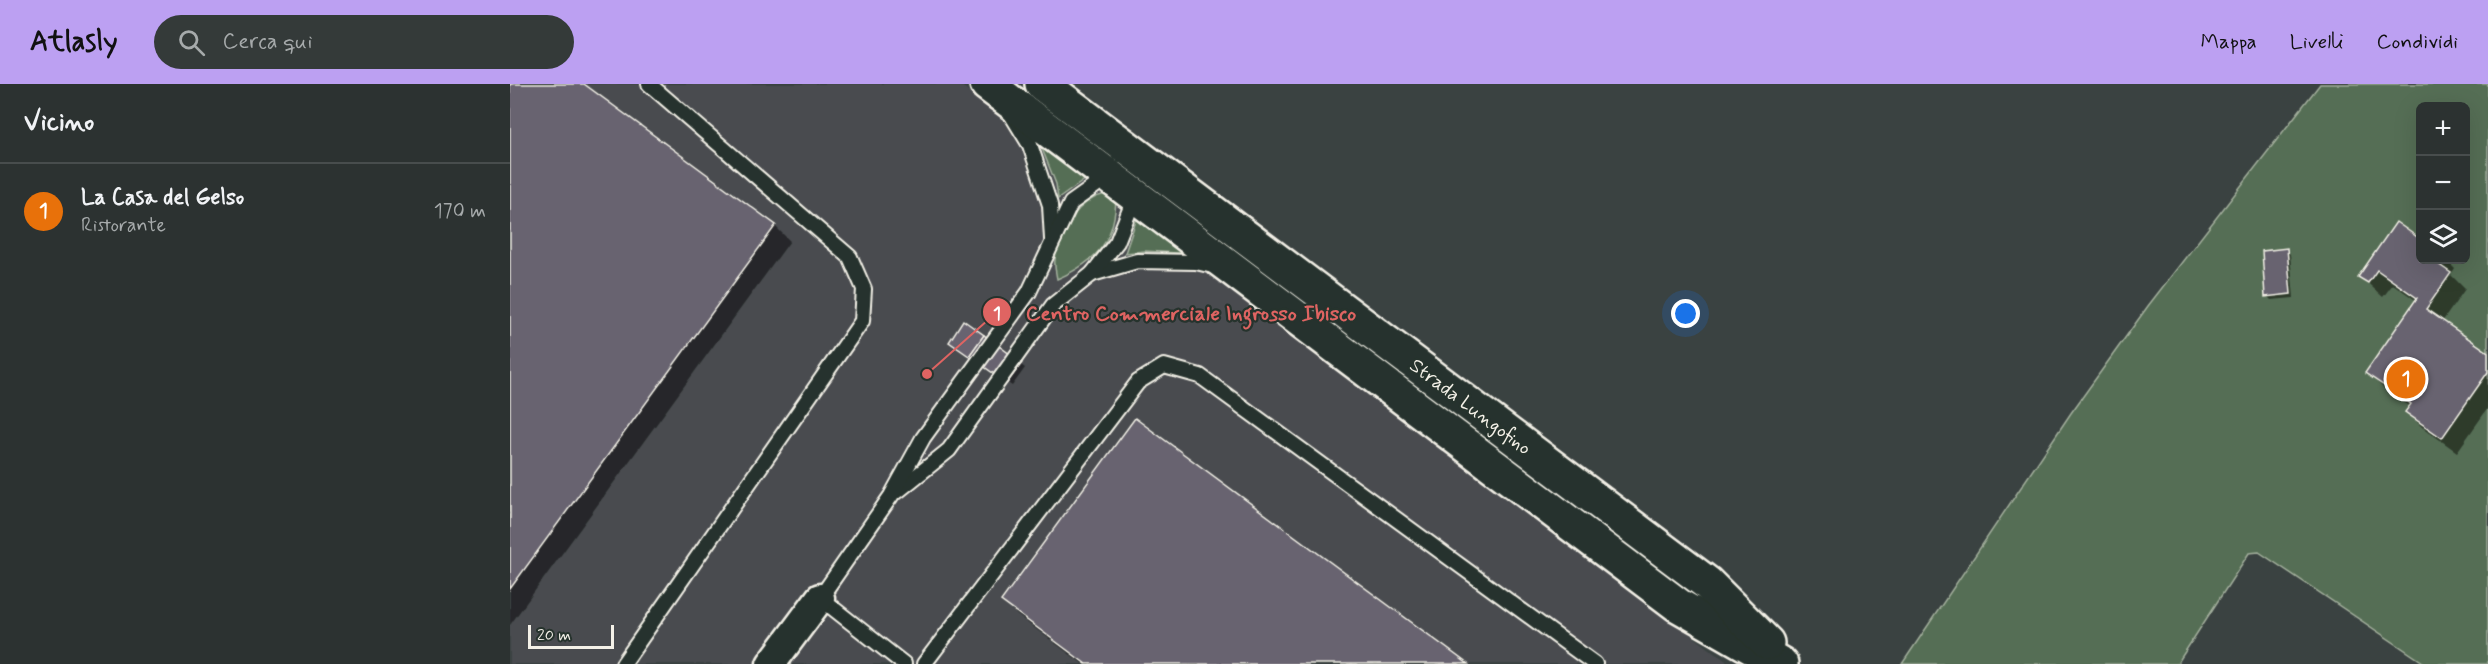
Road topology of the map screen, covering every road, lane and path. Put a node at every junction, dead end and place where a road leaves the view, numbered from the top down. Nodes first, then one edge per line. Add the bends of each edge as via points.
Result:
1 (649, 84) edge
2 (1042, 84) edge
3 (992, 88) edge
4 (1143, 160) junction
5 (1109, 176) junction
6 (1136, 196) junction
7 (1053, 243) junction
8 (1238, 273) junction
9 (1092, 274) junction
10 (891, 496) junction
11 (820, 598) junction
12 (623, 664) edge
13 (771, 664) edge
14 (904, 664) edge
15 (924, 664) edge
16 (1595, 664) edge
17 (1781, 664) edge
18 (1787, 664) edge

1 - 12 lane via 850,257 864,289 862,321
2 - 4 main road, Strada Lungofino
3 - 5 main road, Strada Lungofino
3 - 7 lane via 1030,146 1050,205
4 - 5 lane
4 - 6 lane
4 - 18 main road, Strada Lungofino via 1707,583
5 - 6 main road, Strada Lungofino
5 - 7 lane via 1071,203
6 - 8 main road, Strada Lungofino
6 - 9 lane via 1117,242
7 - 10 lane via 1029,292 923,438
8 - 9 lane via 1196,262 1137,261
8 - 17 main road, Strada Lungofino via 1678,605
9 - 10 lane via 1053,305 949,450
10 - 11 lane
11 - 13 street
11 - 14 lane
15 - 16 lane via 1138,381 1164,366 1200,376

